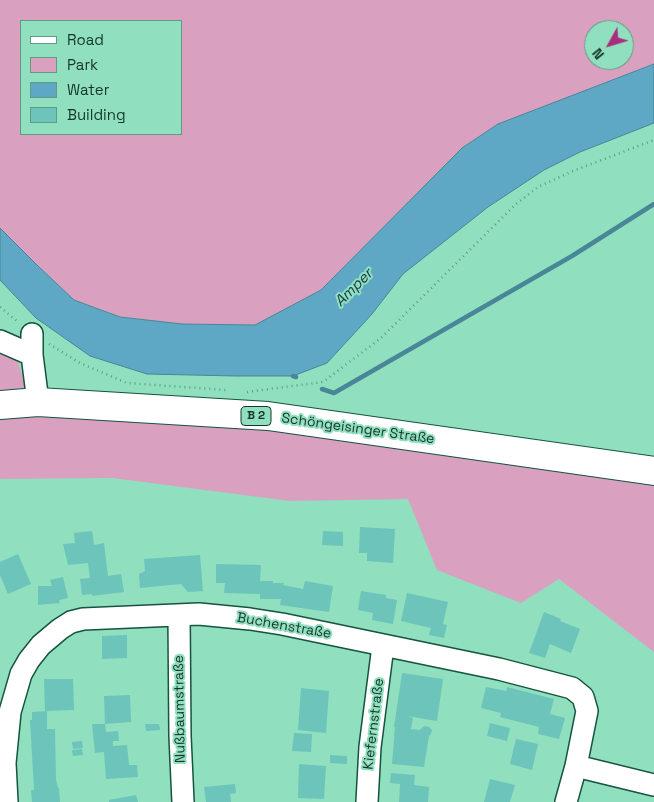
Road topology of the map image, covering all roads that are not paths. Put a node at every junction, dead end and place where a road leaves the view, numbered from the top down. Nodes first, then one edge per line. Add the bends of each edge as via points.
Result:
1 (32, 334) road end
2 (0, 342) edge
3 (32, 355) junction
4 (38, 402) junction
5 (0, 405) edge
6 (654, 471) edge
7 (179, 615) junction
8 (383, 646) junction
9 (576, 766) junction
10 (654, 785) edge
11 (7, 802) edge
12 (183, 802) edge
13 (366, 802) edge
14 (566, 802) edge

1 - 3 street
2 - 3 street
3 - 4 street
4 - 5 main road, Schöngeisinger Straße / B 2
4 - 6 main road, Schöngeisinger Straße / B 2 via 268,416
7 - 8 street, Buchenstraße via 250,619
7 - 11 street, Buchenstraße via 83,619 71,622 41,645 21,674 10,712 5,763
7 - 12 street, Nußbaumstraße
8 - 9 street, Buchenstraße via 572,688 583,698 587,711
8 - 13 street, Kiefernstraße
9 - 10 street
9 - 14 street, Buchenstraße

